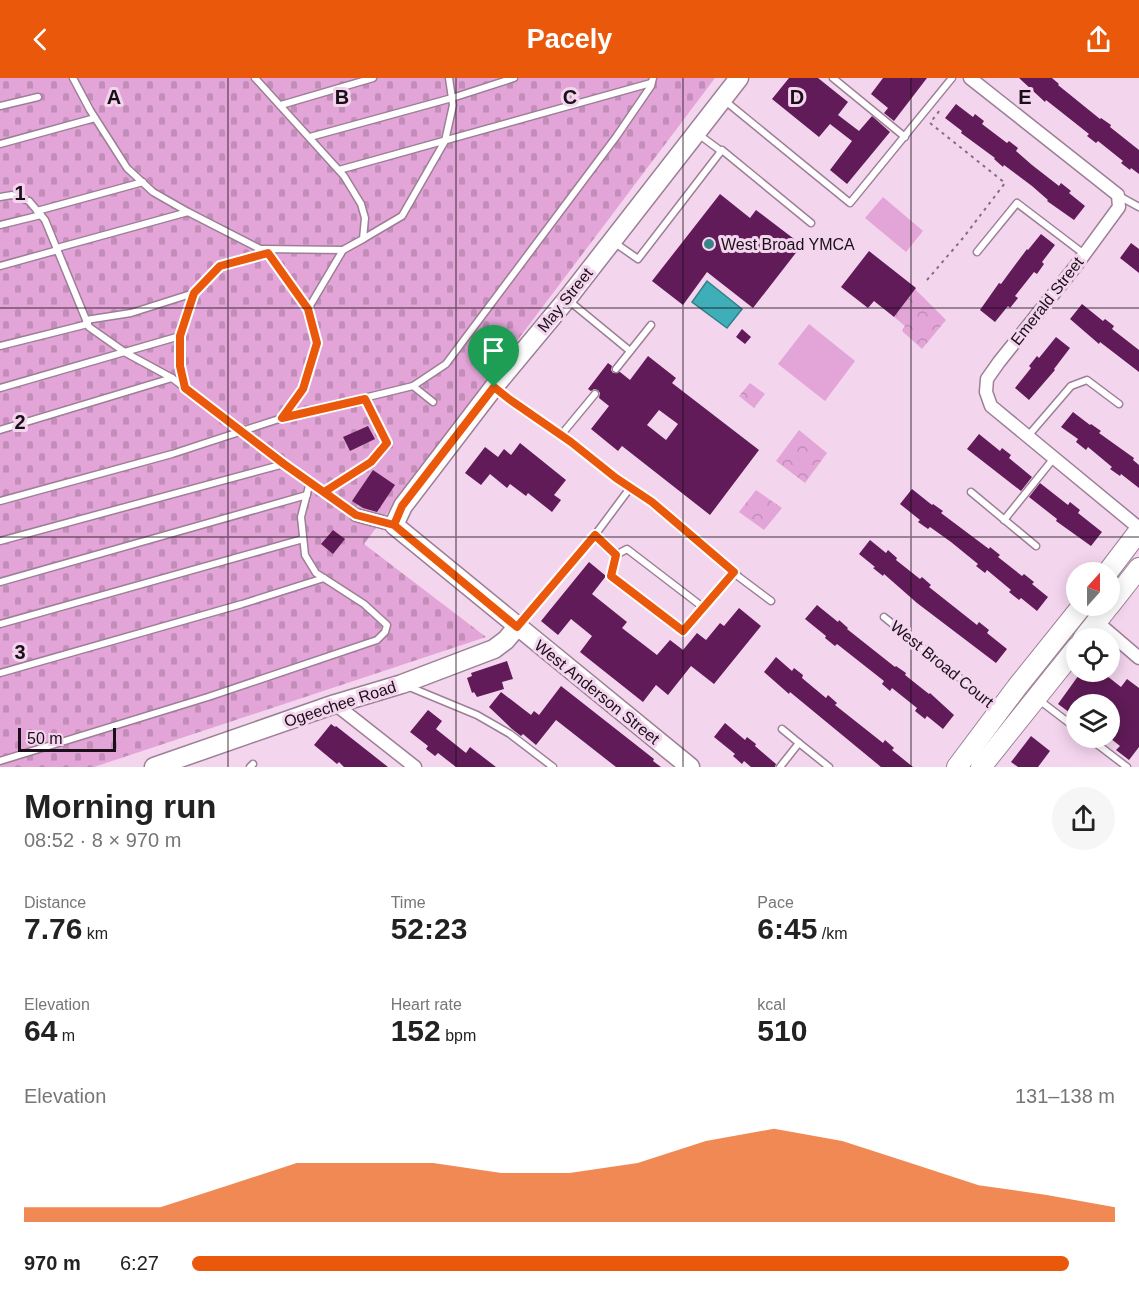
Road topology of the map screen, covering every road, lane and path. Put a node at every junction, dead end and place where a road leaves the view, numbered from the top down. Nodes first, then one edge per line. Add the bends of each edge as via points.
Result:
1 (74, 78) edge
2 (255, 78) edge
3 (373, 78) edge
4 (449, 78) edge
5 (514, 78) edge
6 (739, 78) edge
7 (833, 78) edge
8 (952, 78) edge
9 (970, 78) edge
10 (652, 81) edge
11 (38, 97) dead end
12 (452, 98) junction
13 (730, 104) junction
14 (281, 105) junction
15 (0, 106) edge
16 (942, 108) dead end
17 (95, 118) junction
18 (697, 133) junction
19 (310, 137) junction
20 (905, 137) junction
21 (445, 141) junction
22 (0, 144) edge
23 (721, 151) junction
24 (339, 170) junction
25 (143, 183) junction
26 (1118, 195) junction
27 (0, 197) edge
28 (1139, 207) edge
29 (188, 212) junction
30 (39, 213) junction
31 (811, 224) dead end
32 (0, 225) edge
33 (363, 239) junction
34 (612, 241) junction
35 (57, 249) junction
36 (343, 250) junction
37 (265, 251) junction
38 (977, 252) dead end
39 (1084, 254) junction
40 (0, 266) edge
41 (927, 280) dead end
42 (194, 293) junction
43 (567, 299) junction
44 (308, 309) junction
45 (87, 322) junction
46 (651, 325) dead end
47 (180, 336) junction
48 (0, 346) edge
49 (630, 351) junction
50 (126, 353) junction
51 (616, 369) dead end
52 (172, 378) junction
53 (413, 386) junction
54 (494, 387) junction
55 (0, 388) edge
56 (185, 388) junction
57 (595, 394) dead end
58 (365, 399) junction
59 (432, 402) dead end
60 (1119, 404) dead end
61 (282, 418) junction
62 (0, 430) edge
63 (242, 432) junction
64 (561, 435) junction
65 (1028, 437) junction
66 (1054, 457) junction
67 (284, 464) junction
68 (310, 482) junction
69 (630, 488) junction
70 (324, 492) junction
71 (971, 492) dead end
72 (307, 495) junction
73 (0, 501) edge
74 (356, 515) joint
75 (1004, 520) junction
76 (394, 525) junction
77 (1139, 529) edge
78 (595, 535) junction
79 (303, 539) junction
80 (0, 541) edge
81 (1036, 546) dead end
82 (616, 555) junction
83 (1115, 562) edge
84 (1139, 568) edge
85 (734, 572) junction
86 (324, 578) junction
87 (0, 582) edge
88 (1120, 593) edge
89 (771, 601) dead end
90 (704, 608) junction
91 (1074, 616) edge
92 (1102, 616) edge
93 (884, 617) dead end
94 (1097, 622) junction
95 (0, 624) edge
96 (517, 627) junction
97 (1092, 628) edge
98 (1139, 658) edge
99 (1066, 661) edge
100 (0, 673) edge
101 (402, 684) junction
102 (1036, 698) junction
103 (335, 704) junction
104 (999, 711) junction
105 (1066, 721) edge
106 (782, 729) dead end
107 (800, 743) junction
108 (1102, 748) edge
109 (0, 761) edge
110 (179, 764) edge
111 (684, 765) edge
112 (969, 765) edge
113 (154, 767) edge
114 (415, 767) edge
115 (553, 767) edge
116 (780, 767) edge
117 (829, 767) edge
118 (1127, 767) edge

1 - 17 lane
2 - 14 lane
3 - 14 lane
4 - 12 lane
5 - 12 lane
6 - 13 street, May Street
7 - 20 lane
8 - 20 lane
9 - 26 street
10 - 21 lane
10 - 53 lane via 616,136 446,364
11 - 15 lane
12 - 19 lane
12 - 21 lane
13 - 18 street, May Street
13 - 20 lane via 850,203
14 - 19 lane
16 - 41 path via 930,123 1005,183
17 - 22 lane
17 - 25 lane via 127,168
18 - 23 lane
18 - 34 street, May Street
19 - 24 lane
21 - 24 lane
21 - 33 lane via 402,216
23 - 31 lane
23 - 34 lane via 638,259
24 - 33 lane via 361,204 365,218
25 - 29 lane
25 - 30 lane
26 - 28 lane
26 - 39 street, Emerald Street via 1119,207
27 - 30 lane via 12,195 29,201
29 - 35 lane
29 - 37 lane
30 - 32 lane
30 - 35 lane
33 - 36 lane
34 - 43 street, May Street
35 - 40 lane
35 - 45 lane
36 - 37 lane
36 - 44 lane
37 - 42 lane via 220,266
37 - 44 lane
38 - 39 lane via 1017,203
39 - 65 street, Emerald Street via 987,379 991,406
42 - 45 lane
42 - 47 lane
43 - 49 lane
43 - 54 street, May Street
44 - 61 lane via 317,343 303,389
45 - 48 lane
45 - 50 lane
46 - 49 lane
47 - 50 lane
47 - 56 lane
49 - 51 lane
50 - 52 lane
50 - 55 lane
52 - 56 lane
52 - 62 lane
53 - 58 lane
53 - 59 lane
54 - 64 lane
54 - 76 street, May Street via 402,506
56 - 63 lane
57 - 64 lane
58 - 61 lane
58 - 70 lane via 387,443 371,462
60 - 65 lane via 1087,380 1079,382 1071,386
61 - 63 lane
63 - 67 lane
63 - 73 lane
64 - 69 lane
65 - 66 street, Emerald Street
66 - 75 lane
66 - 77 street, Emerald Street
67 - 68 lane
67 - 80 lane
68 - 70 lane
68 - 72 lane
69 - 78 lane
69 - 85 lane
70 - 74 lane
71 - 75 lane
72 - 79 lane via 301,517
72 - 87 lane
74 - 76 street
75 - 81 lane
76 - 96 street, West Anderson Street
77 - 83 main road
78 - 82 lane
78 - 96 lane
79 - 86 lane via 304,555
79 - 95 lane
82 - 90 lane via 627,549
82 - 90 lane via 611,576 683,631
84 - 88 main road
85 - 89 lane
85 - 90 lane
86 - 100 lane
86 - 109 lane via 364,604 387,625 377,640
91 - 104 main road
92 - 94 main road
93 - 104 lane, West Broad Court
94 - 97 main road
94 - 98 street
96 - 101 street, Ogeechee Road via 494,649
96 - 111 street, West Anderson Street
99 - 102 main road
101 - 103 street, Ogeechee Road
101 - 115 lane via 477,715
102 - 105 lane
102 - 112 main road
103 - 110 street, Ogeechee Road
103 - 114 street
104 - 112 main road
106 - 107 lane
107 - 116 lane
107 - 117 lane
108 - 118 lane
110 - 113 street, Ogeechee Road

